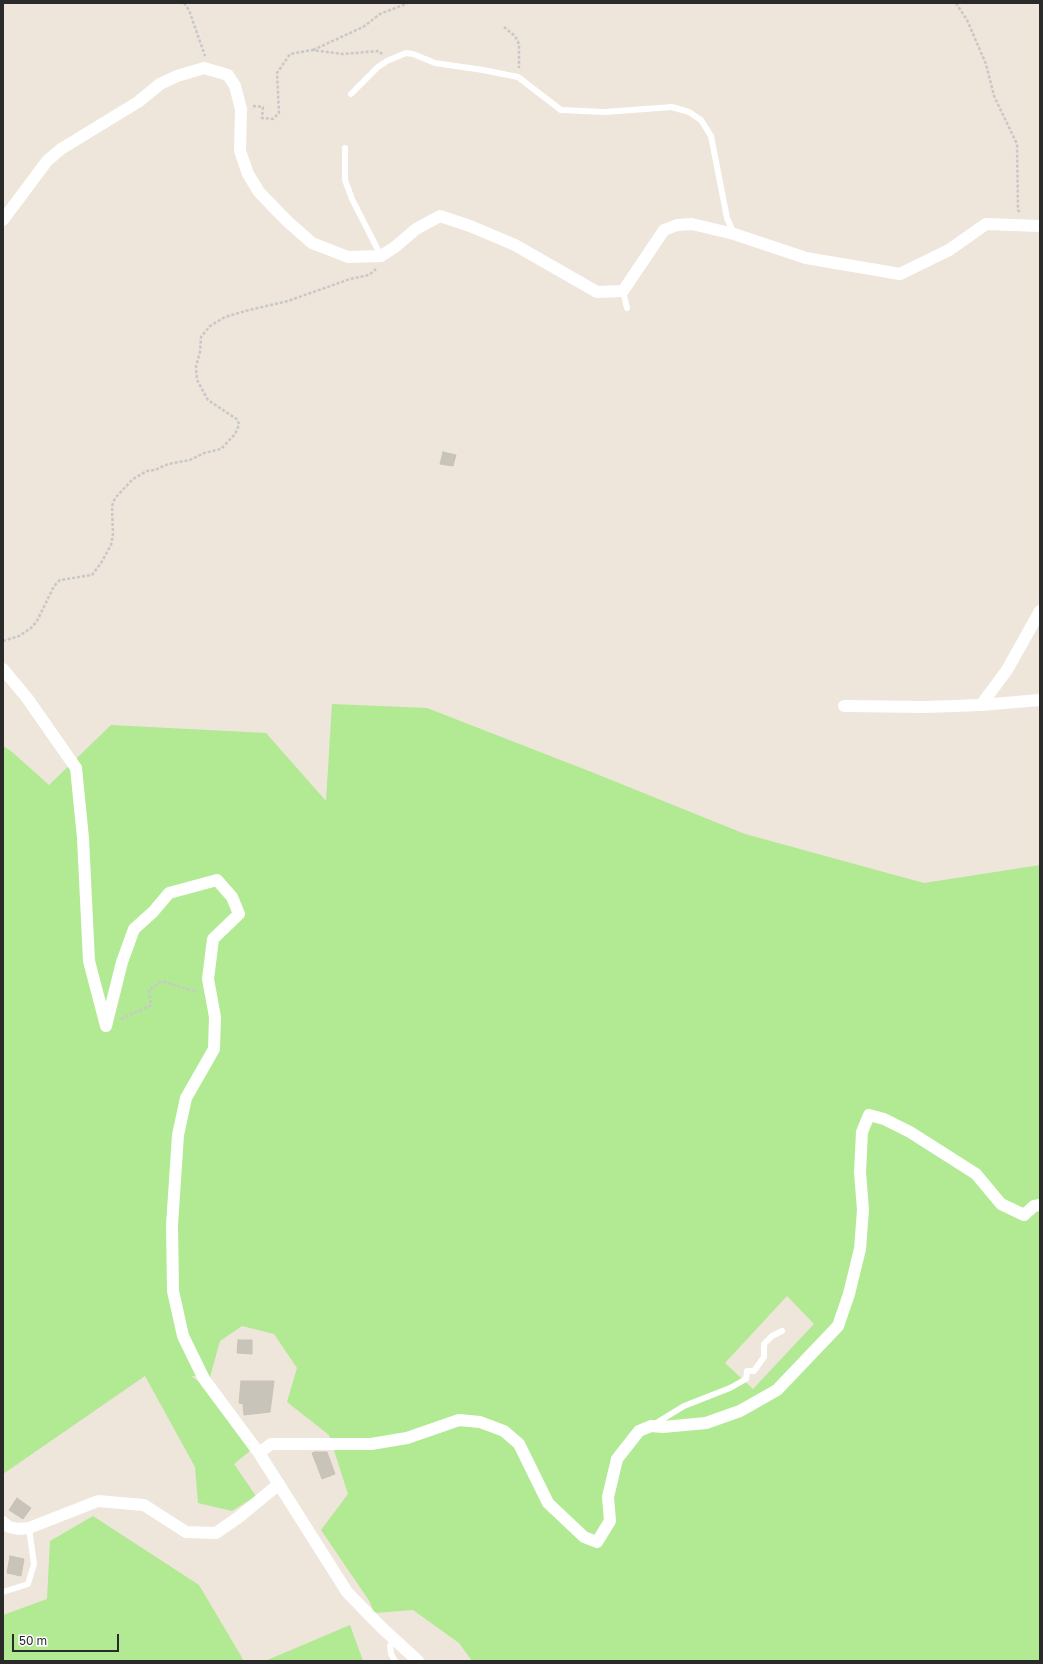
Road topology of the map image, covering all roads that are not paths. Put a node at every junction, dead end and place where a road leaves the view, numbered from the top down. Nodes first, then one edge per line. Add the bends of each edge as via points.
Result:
1 (351, 94) dead end
2 (344, 148) dead end
3 (3, 220) edge
4 (1040, 226) edge
5 (734, 234) junction
6 (381, 256) junction
7 (623, 291) junction
8 (627, 308) dead end
9 (1040, 611) edge
10 (3, 669) edge
11 (1040, 700) edge
12 (981, 705) junction
13 (844, 706) dead end
14 (1040, 1205) edge
15 (782, 1331) dead end
16 (651, 1426) junction
17 (259, 1453) junction
18 (279, 1484) junction
19 (3, 1522) edge
20 (29, 1528) junction
21 (3, 1592) edge
22 (395, 1638) junction
23 (395, 1661) edge
24 (418, 1661) edge

1 - 5 lane via 387,60 414,54 435,64 518,77 561,110 605,112 672,107 689,112 701,120 711,136 727,218
2 - 6 lane via 346,180 352,199
3 - 6 street via 47,161 62,149 138,102 160,84 204,68 228,76 235,86 241,109 240,150 248,174 259,192 312,243 348,257
4 - 5 street via 986,224 949,250 900,274 806,258
5 - 7 street via 692,224 676,225 664,230
6 - 7 street via 416,228 440,216 515,245 597,292
7 - 8 lane
9 - 12 street via 1007,670
10 - 17 street via 28,698 76,768 83,838 89,961 106,1026 122,962 134,929 169,893 217,880 232,897 239,914 213,939 208,979 216,1017 214,1049 186,1098 178,1136 172,1225 173,1291 183,1336 204,1379
11 - 12 street
12 - 13 street
14 - 16 street via 1034,1206 1024,1216 1001,1204 976,1174 910,1132 884,1119 869,1115 862,1132 860,1172 863,1210 860,1249 838,1326 777,1390 740,1411 706,1423
15 - 16 lane via 764,1344 764,1357 754,1371 747,1371 746,1379 684,1406
16 - 17 street via 639,1431 617,1459 608,1497 610,1521 597,1542 584,1538 548,1502 519,1444 504,1431 480,1422 459,1420 407,1438 371,1444 271,1444
17 - 18 street
18 - 20 street via 240,1517 216,1533 186,1532 144,1505 98,1501
18 - 22 street via 347,1592
19 - 20 street via 9,1527
20 - 21 lane via 34,1564 28,1584
22 - 23 lane via 390,1646
22 - 24 street

